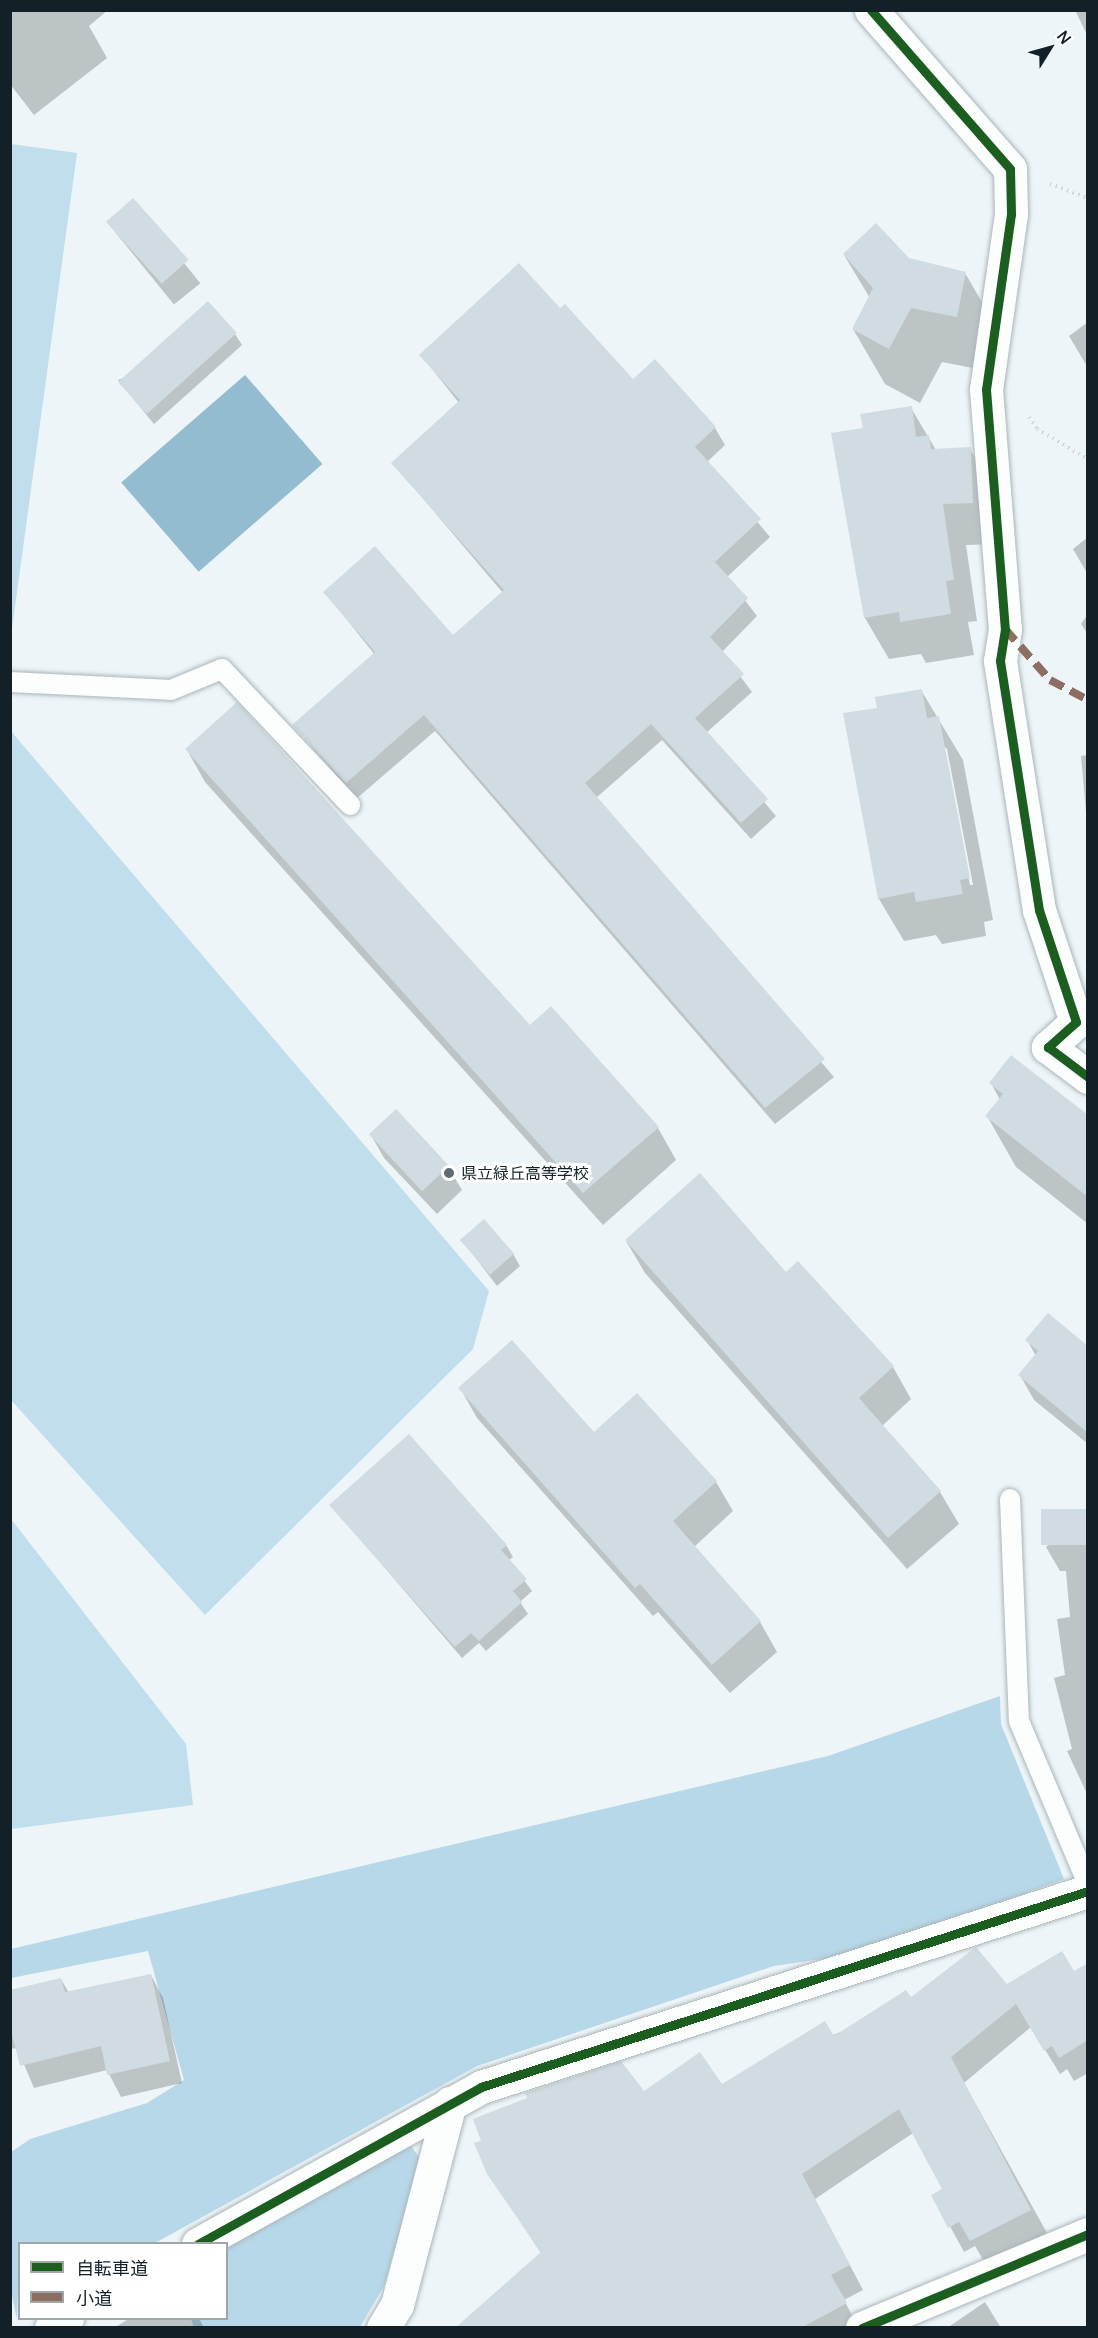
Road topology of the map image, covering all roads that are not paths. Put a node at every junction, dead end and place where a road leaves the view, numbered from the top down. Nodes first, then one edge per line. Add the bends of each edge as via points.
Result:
1 (871, 10) edge
2 (10, 682) edge
3 (350, 806) dead end
4 (1088, 1077) edge
5 (1010, 1499) dead end
6 (1088, 1884) edge
7 (1088, 1891) edge
8 (450, 2103) junction
9 (1088, 2234) edge
10 (202, 2242) edge
11 (65, 2320) edge
12 (51, 2328) edge
13 (383, 2328) edge
14 (862, 2328) edge

1 - 4 street via 1010,169 1011,214 986,389 1005,629 1000,661 1039,910 1076,1022 1048,1047
2 - 3 lane via 171,690 222,669
5 - 6 lane via 1018,1721
7 - 8 street via 481,2087
8 - 10 street
8 - 13 street via 397,2305
9 - 14 street
11 - 12 street

